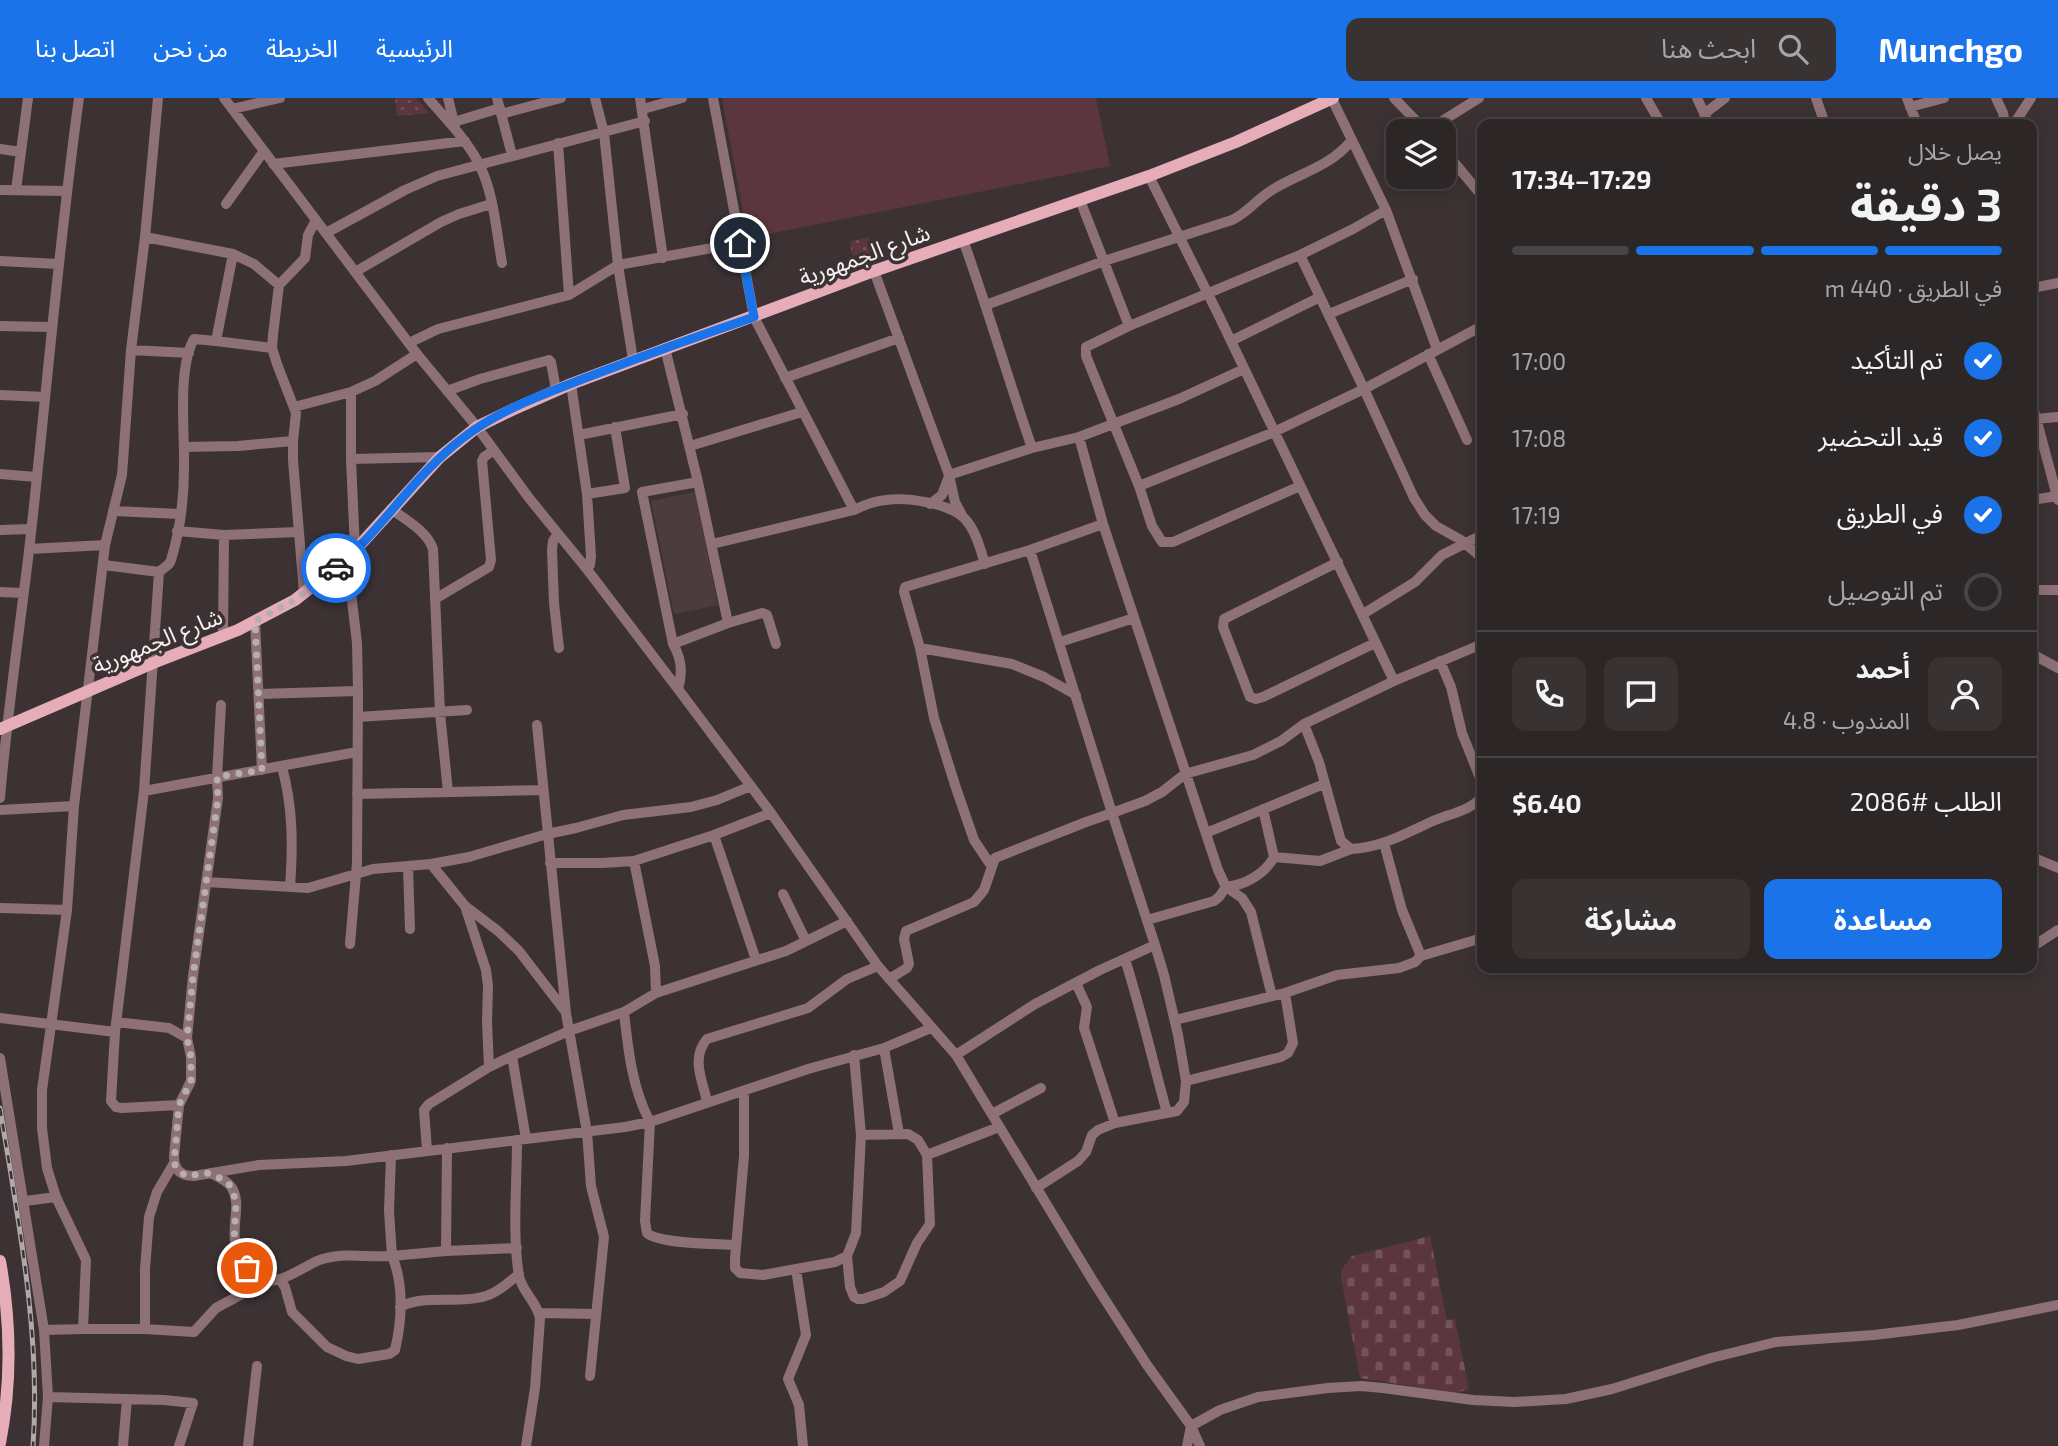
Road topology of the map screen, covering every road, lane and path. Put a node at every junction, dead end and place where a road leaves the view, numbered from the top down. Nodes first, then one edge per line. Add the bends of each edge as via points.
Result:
1 (29, 98) edge
2 (79, 98) edge
3 (158, 98) edge
4 (224, 98) edge
5 (276, 98) edge
6 (428, 98) edge
7 (448, 98) edge
8 (561, 98) edge
9 (595, 98) edge
10 (640, 98) edge
11 (682, 98) edge
12 (713, 98) edge
13 (1333, 98) edge
14 (1394, 98) edge
15 (1479, 98) edge
16 (1646, 98) edge
17 (1697, 98) edge
18 (1725, 98) edge
19 (1816, 98) edge
20 (1944, 98) edge
21 (1996, 98) edge
22 (2031, 98) edge
23 (1909, 102) edge
24 (499, 107) edge
25 (232, 109) junction
26 (643, 109) junction
27 (1704, 114) junction
28 (1414, 119) edge
29 (1445, 119) edge
30 (1658, 119) edge
31 (1706, 119) edge
32 (1823, 119) edge
33 (1915, 119) edge
34 (2004, 119) edge
35 (2017, 119) edge
36 (645, 121) junction
37 (455, 126) junction
38 (604, 132) junction
39 (465, 141) junction
40 (1351, 141) junction
41 (558, 143) junction
42 (0, 149) edge
43 (264, 151) junction
44 (21, 152) junction
45 (512, 155) junction
46 (273, 164) junction
47 (479, 164) junction
48 (1456, 165) edge
49 (1149, 176) junction
50 (0, 190) edge
51 (16, 190) junction
52 (1477, 190) edge
53 (66, 191) junction
54 (1080, 200) junction
55 (226, 204) dead end
56 (491, 204) junction
57 (1386, 210) junction
58 (316, 220) junction
59 (326, 233) junction
60 (1180, 236) junction
61 (145, 237) junction
62 (963, 240) junction
63 (740, 243) junction
64 (233, 254) junction
65 (1300, 255) junction
66 (663, 258) junction
67 (0, 261) edge
68 (1104, 261) junction
69 (502, 262) dead end
70 (58, 264) junction
71 (618, 265) junction
72 (874, 271) junction
73 (355, 272) junction
74 (1413, 279) junction
75 (2058, 283) edge
76 (279, 285) junction
77 (2037, 287) edge
78 (1208, 293) junction
79 (569, 295) junction
80 (1320, 297) junction
81 (986, 305) junction
82 (1329, 314) junction
83 (754, 317) junction
84 (0, 326) edge
85 (1129, 326) junction
86 (51, 327) junction
87 (1477, 329) edge
88 (899, 338) junction
89 (216, 341) junction
90 (1231, 341) junction
91 (409, 343) junction
92 (272, 348) junction
93 (665, 348) junction
94 (131, 350) junction
95 (1433, 352) junction
96 (189, 353) junction
97 (417, 354) junction
98 (633, 360) junction
99 (1244, 369) junction
100 (785, 378) junction
101 (571, 384) junction
102 (1364, 389) junction
103 (556, 390) junction
104 (447, 391) junction
105 (351, 392) junction
106 (0, 395) edge
107 (45, 397) junction
108 (294, 407) junction
109 (802, 412) junction
110 (683, 414) junction
111 (2058, 417) edge
112 (2037, 419) edge
113 (1113, 425) junction
114 (2037, 426) edge
115 (477, 427) junction
116 (615, 427) junction
117 (1275, 432) junction
118 (579, 435) junction
119 (1079, 437) junction
120 (1467, 440) dead end
121 (293, 441) junction
122 (690, 446) junction
123 (184, 447) junction
124 (1032, 448) junction
125 (494, 450) junction
126 (440, 457) junction
127 (351, 459) junction
128 (0, 474) edge
129 (949, 475) junction
130 (36, 477) junction
131 (698, 482) junction
132 (1139, 486) junction
133 (1300, 486) junction
134 (625, 488) junction
135 (642, 492) junction
136 (587, 494) junction
137 (2057, 498) edge
138 (2037, 500) edge
139 (930, 504) junction
140 (391, 509) junction
141 (854, 510) junction
142 (113, 511) junction
143 (180, 514) junction
144 (964, 518) junction
145 (1103, 524) junction
146 (31, 529) junction
147 (0, 530) edge
148 (177, 531) junction
149 (299, 532) junction
150 (558, 534) junction
151 (225, 536) junction
152 (1477, 537) edge
153 (1464, 543) junction
154 (712, 544) junction
155 (105, 545) junction
156 (29, 549) junction
157 (1030, 550) junction
158 (1477, 554) edge
159 (351, 555) junction
160 (1338, 562) junction
161 (985, 564) junction
162 (104, 565) junction
163 (586, 568) junction
164 (159, 572) junction
165 (2037, 590) edge
166 (2058, 590) edge
167 (0, 592) edge
168 (23, 593) junction
169 (304, 593) junction
170 (435, 598) junction
171 (1363, 614) junction
172 (1134, 618) junction
173 (255, 621) junction
174 (728, 623) junction
175 (223, 636) junction
176 (1060, 642) junction
177 (1376, 643) junction
178 (776, 644) dead end
179 (673, 645) junction
180 (1477, 646) edge
181 (559, 648) dead end
182 (920, 648) junction
183 (2037, 657) edge
184 (1440, 661) junction
185 (153, 663) junction
186 (2058, 668) edge
187 (1394, 681) junction
188 (678, 689) junction
189 (88, 691) junction
190 (358, 691) junction
191 (259, 694) junction
192 (1076, 695) junction
193 (221, 705) dead end
194 (467, 710) dead end
195 (440, 713) junction
196 (358, 717) junction
197 (1304, 724) junction
198 (537, 725) dead end
199 (3, 728) edge
200 (357, 752) junction
201 (282, 767) junction
202 (262, 770) junction
203 (1477, 770) edge
204 (1185, 774) junction
205 (217, 777) junction
206 (1324, 784) junction
207 (751, 786) junction
208 (543, 790) junction
209 (144, 791) junction
210 (448, 792) junction
211 (357, 794) junction
212 (0, 798) edge
213 (1477, 802) edge
214 (74, 806) junction
215 (1263, 809) junction
216 (0, 810) edge
217 (771, 813) junction
218 (1112, 813) junction
219 (1206, 833) junction
220 (547, 834) junction
221 (715, 835) junction
222 (1384, 843) junction
223 (1351, 849) junction
224 (1274, 857) junction
225 (2037, 859) edge
226 (635, 860) junction
227 (550, 863) junction
228 (431, 864) junction
229 (408, 866) junction
230 (992, 867) junction
231 (2058, 868) edge
232 (356, 873) junction
233 (206, 882) junction
234 (290, 887) junction
235 (1226, 887) junction
236 (783, 894) dead end
237 (465, 906) junction
238 (0, 908) edge
239 (67, 910) junction
240 (1146, 920) junction
241 (847, 921) junction
242 (410, 929) dead end
243 (2058, 930) edge
244 (1477, 939) edge
245 (806, 941) junction
246 (350, 944) dead end
247 (2037, 944) edge
248 (1155, 945) junction
249 (1421, 956) junction
250 (1125, 959) junction
251 (755, 960) junction
252 (878, 966) junction
253 (890, 979) junction
254 (1076, 983) junction
255 (656, 993) junction
256 (1285, 993) junction
257 (1272, 996) junction
258 (624, 1012) junction
259 (566, 1013) junction
260 (0, 1018) edge
261 (1175, 1020) junction
262 (51, 1024) junction
263 (115, 1027) junction
264 (931, 1028) junction
265 (569, 1031) junction
266 (187, 1038) junction
267 (884, 1048) junction
268 (854, 1055) junction
269 (957, 1055) junction
270 (512, 1056) junction
271 (0, 1058) edge
272 (489, 1067) junction
273 (1186, 1081) junction
274 (1041, 1088) dead end
275 (744, 1091) junction
276 (707, 1101) junction
277 (179, 1105) junction
278 (1167, 1113) junction
279 (992, 1114) junction
280 (650, 1122) junction
281 (1115, 1123) junction
282 (999, 1127) junction
283 (587, 1132) junction
284 (899, 1134) junction
285 (861, 1135) junction
286 (522, 1140) junction
287 (447, 1148) junction
288 (427, 1150) junction
289 (926, 1154) junction
290 (391, 1155) junction
291 (174, 1163) junction
292 (209, 1173) junction
293 (1036, 1188) junction
294 (56, 1197) junction
295 (24, 1201) junction
296 (736, 1245) junction
297 (517, 1248) junction
298 (446, 1251) junction
299 (847, 1255) junction
300 (392, 1256) junction
301 (1, 1268) edge
302 (796, 1269) junction
303 (519, 1275) junction
304 (279, 1279) junction
305 (268, 1280) junction
306 (2058, 1305) edge
307 (400, 1307) junction
308 (540, 1313) junction
309 (596, 1314) junction
310 (83, 1329) junction
311 (145, 1329) junction
312 (44, 1330) junction
313 (257, 1366) dead end
314 (590, 1376) dead end
315 (48, 1398) junction
316 (127, 1399) junction
317 (1191, 1426) junction
318 (0, 1443) edge
319 (44, 1446) edge
320 (123, 1446) edge
321 (179, 1446) edge
322 (248, 1446) edge
323 (526, 1446) edge
324 (803, 1446) edge
325 (1187, 1446) edge
326 (1200, 1446) edge

1 - 44 street
2 - 53 street
3 - 61 street
4 - 25 street
5 - 25 street
6 - 37 street
7 - 37 street
8 - 24 street
9 - 38 street
10 - 26 street
11 - 26 street
12 - 63 street
13 - 40 street
13 - 49 main road, شارع الجمهورية
14 - 28 street
15 - 29 street
16 - 30 street
17 - 27 street
18 - 27 street
19 - 32 street
20 - 23 street
21 - 34 street
22 - 35 street
23 - 33 street
24 - 37 street
24 - 45 street
25 - 43 street
26 - 36 street
27 - 31 street
36 - 38 street
36 - 66 street
37 - 39 street
38 - 41 street
38 - 71 street
39 - 46 street
39 - 47 street
40 - 57 street
40 - 60 street via 1335,158 1275,188 1239,217
41 - 45 street
41 - 79 street
42 - 44 street
43 - 46 street
43 - 55 street
44 - 51 street
45 - 47 street
46 - 58 street
47 - 56 street
47 - 59 street via 420,182
48 - 52 street
49 - 54 main road, شارع الجمهورية
49 - 60 street
50 - 51 street
51 - 53 street
53 - 70 street
54 - 62 main road, شارع الجمهورية
54 - 68 street
56 - 69 street
56 - 73 street via 441,222
57 - 65 street
57 - 74 street
58 - 59 street
58 - 76 street via 308,235 305,258
59 - 73 street
60 - 68 street
60 - 78 street
61 - 64 street
61 - 94 street
62 - 72 main road, شارع الجمهورية
62 - 81 street
63 - 66 street
63 - 83 street
64 - 76 street
64 - 89 street
65 - 78 street
65 - 80 street
66 - 71 street
67 - 70 street
68 - 81 street
68 - 85 street
70 - 86 street
71 - 79 street
71 - 98 street
72 - 83 main road, شارع الجمهورية
72 - 88 street
73 - 91 street
74 - 82 street
74 - 95 street
75 - 77 street
76 - 92 street
78 - 85 street
78 - 90 street
79 - 91 street via 438,329
80 - 82 street
80 - 90 street
81 - 124 street
82 - 102 street
83 - 93 main road, شارع الجمهورية
83 - 100 street
84 - 86 street
85 - 113 street via 1089,344 1085,351
86 - 107 street
87 - 95 street
88 - 100 street
88 - 129 street
89 - 92 street
89 - 96 street via 194,339
90 - 99 street
91 - 97 street
92 - 108 street
93 - 98 main road, شارع الجمهورية
93 - 110 street
94 - 96 street
94 - 142 street via 122,475
95 - 102 street
95 - 120 street
96 - 123 street
97 - 104 street
97 - 105 street
98 - 101 main road, شارع الجمهورية
99 - 113 street
99 - 117 street
100 - 109 street
101 - 103 main road, شارع الجمهورية
101 - 118 street
102 - 117 street
102 - 153 street via 1425,515
103 - 104 street via 548,360
103 - 115 main road, شارع الجمهورية
104 - 115 street
105 - 108 street
105 - 127 street
106 - 107 street
107 - 130 street
108 - 121 street
109 - 122 street
109 - 141 street
110 - 116 street
110 - 122 street
111 - 112 street
113 - 119 street
113 - 132 street
114 - 137 street
115 - 125 street
115 - 126 main road, شارع الجمهورية
116 - 118 street
116 - 134 street
117 - 132 street
117 - 133 street
118 - 136 street
119 - 124 street
119 - 145 street
121 - 123 street
121 - 149 street
122 - 131 street
123 - 143 street
124 - 129 street
125 - 150 street
125 - 170 street via 482,461 489,567
126 - 127 street
126 - 140 main road, شارع الجمهورية
127 - 159 street
128 - 130 street
129 - 139 street via 942,495
129 - 144 street
130 - 146 street
131 - 135 street
131 - 154 street
132 - 133 street via 1158,538 1167,543
133 - 160 street
134 - 135 street
134 - 136 street
135 - 179 street
136 - 163 street via 591,556
137 - 138 street
139 - 141 street via 894,499
139 - 144 street
140 - 159 main road, شارع الجمهورية
140 - 170 street via 430,541
141 - 154 street
142 - 143 street
142 - 155 street
143 - 148 street
144 - 161 street via 978,540
145 - 157 street
145 - 172 street
146 - 147 street
146 - 156 street
148 - 151 street
148 - 164 street via 169,565
149 - 151 street
149 - 169 street
150 - 163 street
150 - 181 street via 552,550
151 - 175 street
152 - 153 street
153 - 158 street
153 - 171 street via 1442,555 1415,582
154 - 174 street
155 - 156 street
155 - 162 street
156 - 168 street
157 - 161 street
157 - 176 street
159 - 169 main road, شارع الجمهورية
159 - 190 street
160 - 171 street
160 - 177 street via 1224,619 1223,627 1250,696 1262,697
161 - 182 street via 905,587
162 - 164 street
162 - 189 street
163 - 188 street
164 - 185 street
165 - 166 street
167 - 168 street
168 - 199 street
169 - 173 main road, شارع الجمهورية
170 - 195 street
171 - 177 street
172 - 176 street
172 - 204 street
173 - 175 main road, شارع الجمهورية
173 - 191 street
174 - 178 street via 767,615
174 - 179 street
175 - 185 main road, شارع الجمهورية
176 - 192 street
177 - 187 street
179 - 188 street via 681,664
180 - 184 street
182 - 192 street via 1013,664
182 - 230 street via 934,718 956,788 975,840
183 - 186 street
184 - 187 street
184 - 203 street
185 - 189 main road, شارع الجمهورية
185 - 209 street
187 - 197 street
188 - 207 street
189 - 199 main road, شارع الجمهورية
189 - 214 street
190 - 191 street
190 - 196 street
191 - 202 street
192 - 218 street
193 - 205 street
194 - 195 street
195 - 196 street
195 - 210 street
196 - 200 street
197 - 204 street via 1253,755
197 - 206 street
198 - 208 street
199 - 212 street
200 - 201 street
200 - 211 street
201 - 202 street
201 - 234 street via 290,801
202 - 205 street
204 - 218 street via 1162,792
204 - 219 street
205 - 209 street
205 - 233 street
206 - 215 street
206 - 223 street via 1341,842
207 - 217 street
207 - 220 street via 691,807 623,815
208 - 210 street
208 - 220 street
209 - 263 street
210 - 211 street
211 - 232 street
213 - 222 street
214 - 216 street
214 - 239 street
215 - 219 street
215 - 224 street
217 - 221 street
217 - 241 street
218 - 230 street via 997,857
218 - 240 street
219 - 235 street
220 - 227 street
220 - 228 street
221 - 226 street
221 - 251 street
222 - 223 street
222 - 249 street via 1402,910
223 - 224 street via 1320,861
224 - 235 street via 1248,881
225 - 231 street
226 - 227 street
226 - 255 street
227 - 259 street
228 - 229 street
228 - 237 street
229 - 232 street
229 - 242 street
230 - 253 street via 974,902 906,932 909,964
232 - 234 street via 308,888
232 - 246 street
233 - 234 street
233 - 266 street
235 - 240 street via 1214,901
235 - 257 street via 1251,912
236 - 245 street
237 - 259 street via 519,951
237 - 272 street via 486,970
238 - 239 street
239 - 262 street
240 - 248 street
241 - 245 street
241 - 252 street
243 - 247 street
244 - 249 street
245 - 251 street
248 - 250 street
248 - 261 street
249 - 256 street via 1399,968 1348,972
250 - 254 street
250 - 278 street
251 - 255 street
252 - 253 street
252 - 276 street via 841,983 808,1008 707,1039 697,1059
253 - 264 street
254 - 269 street
254 - 281 street via 1087,1007 1084,1028
255 - 258 street
256 - 257 street
256 - 273 street via 1293,1043 1288,1053
257 - 261 street
258 - 265 street
258 - 280 street via 628,1053
259 - 265 street
260 - 262 street
261 - 273 street
262 - 263 street
262 - 294 street via 42,1128
263 - 266 street via 169,1028
263 - 277 street via 113,1104 127,1109
264 - 267 street
264 - 269 street
265 - 270 street
265 - 283 street
266 - 277 street via 191,1081
267 - 268 street
267 - 284 street
268 - 275 street
268 - 285 street
269 - 279 street
270 - 272 street
270 - 286 street
271 - 295 street
272 - 288 street via 424,1110
273 - 278 street via 1181,1108
274 - 279 street
275 - 276 street
275 - 296 street
276 - 280 street
277 - 291 street
278 - 281 street
279 - 282 street
280 - 283 street
280 - 296 street via 648,1235
281 - 293 street via 1095,1132 1078,1161
282 - 289 street
282 - 293 street
283 - 286 street
283 - 309 street via 591,1186 604,1237
284 - 285 street
284 - 289 street via 917,1138
285 - 299 street via 856,1233
286 - 287 street
286 - 297 street
287 - 288 street
287 - 298 street
288 - 290 street
289 - 299 street via 930,1224 901,1281 884,1292 858,1299 850,1287
290 - 292 street
290 - 300 street
291 - 292 street via 186,1176
291 - 311 street via 149,1217
292 - 305 street via 226,1181 235,1194 236,1251 254,1276
293 - 317 street via 1147,1366
294 - 295 street
294 - 310 street via 86,1256
295 - 312 street
296 - 302 street via 734,1264 740,1273 764,1275
297 - 298 street
297 - 303 street
298 - 300 street
299 - 302 street via 835,1262
300 - 304 street via 334,1256
300 - 307 street via 398,1271
301 - 318 main road via 9,1385
302 - 324 street via 806,1335 788,1379 799,1405
303 - 307 street via 481,1298 414,1301
303 - 308 street
304 - 305 street
304 - 307 street via 299,1321 327,1348 352,1358 395,1350
305 - 311 street via 216,1308 194,1332
306 - 317 street via 1946,1326 1776,1342 1566,1399 1515,1402 1361,1386 1328,1388 1258,1397
308 - 309 street
308 - 323 street
309 - 314 street
310 - 311 street
310 - 312 street
312 - 315 street
313 - 322 street
315 - 316 street
315 - 319 street
316 - 320 street
316 - 321 street via 193,1404
317 - 325 street
317 - 326 street

